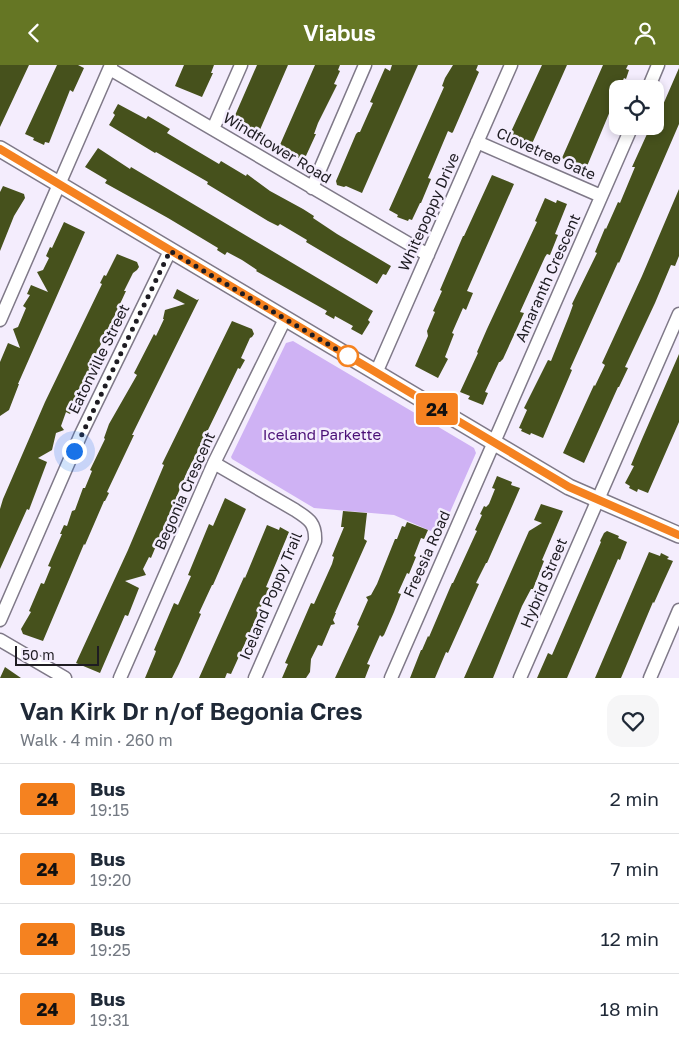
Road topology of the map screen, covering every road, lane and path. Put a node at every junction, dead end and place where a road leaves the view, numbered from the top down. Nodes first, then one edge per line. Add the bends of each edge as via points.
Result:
1 (241, 65) edge
2 (365, 65) edge
3 (511, 65) edge
4 (658, 65) edge
5 (110, 67) edge
6 (652, 80) edge
7 (213, 129) junction
8 (628, 135) edge
9 (477, 142) junction
10 (0, 149) edge
11 (59, 184) junction
12 (312, 188) junction
13 (601, 196) junction
14 (170, 251) junction
15 (428, 255) junction
16 (679, 314) edge
17 (285, 319) junction
18 (0, 320) edge
19 (376, 373) junction
20 (494, 443) junction
21 (214, 463) junction
22 (598, 500) junction
23 (679, 535) edge
24 (679, 610) edge
25 (0, 620) edge
26 (0, 640) edge
27 (65, 678) edge
28 (120, 678) edge
29 (255, 678) edge
30 (391, 678) edge
31 (520, 678) edge
32 (650, 678) edge

1 - 7 street
2 - 12 street
3 - 9 street, Whitepoppy Drive
4 - 6 street
5 - 7 street, Windflower Road
5 - 11 street
7 - 12 street, Windflower Road
8 - 13 street, Amaranth Crescent
9 - 13 street, Clovetree Gate
9 - 15 street, Whitepoppy Drive
10 - 11 street
11 - 14 street
11 - 18 street
12 - 15 street, Windflower Road
13 - 20 street, Amaranth Crescent
14 - 17 street
14 - 25 street, Eatonville Street via 81,434
15 - 19 street, Whitepoppy Drive
16 - 22 street
17 - 19 street
17 - 21 street, Begonia Crescent
19 - 20 street
20 - 22 street via 569,487
20 - 30 street, Freesia Road
21 - 28 street, Begonia Crescent
21 - 29 street, Iceland Poppy Trail via 295,510 308,519 316,531 315,541
22 - 23 street
22 - 31 street, Hybrid Street
24 - 32 street
26 - 27 street

